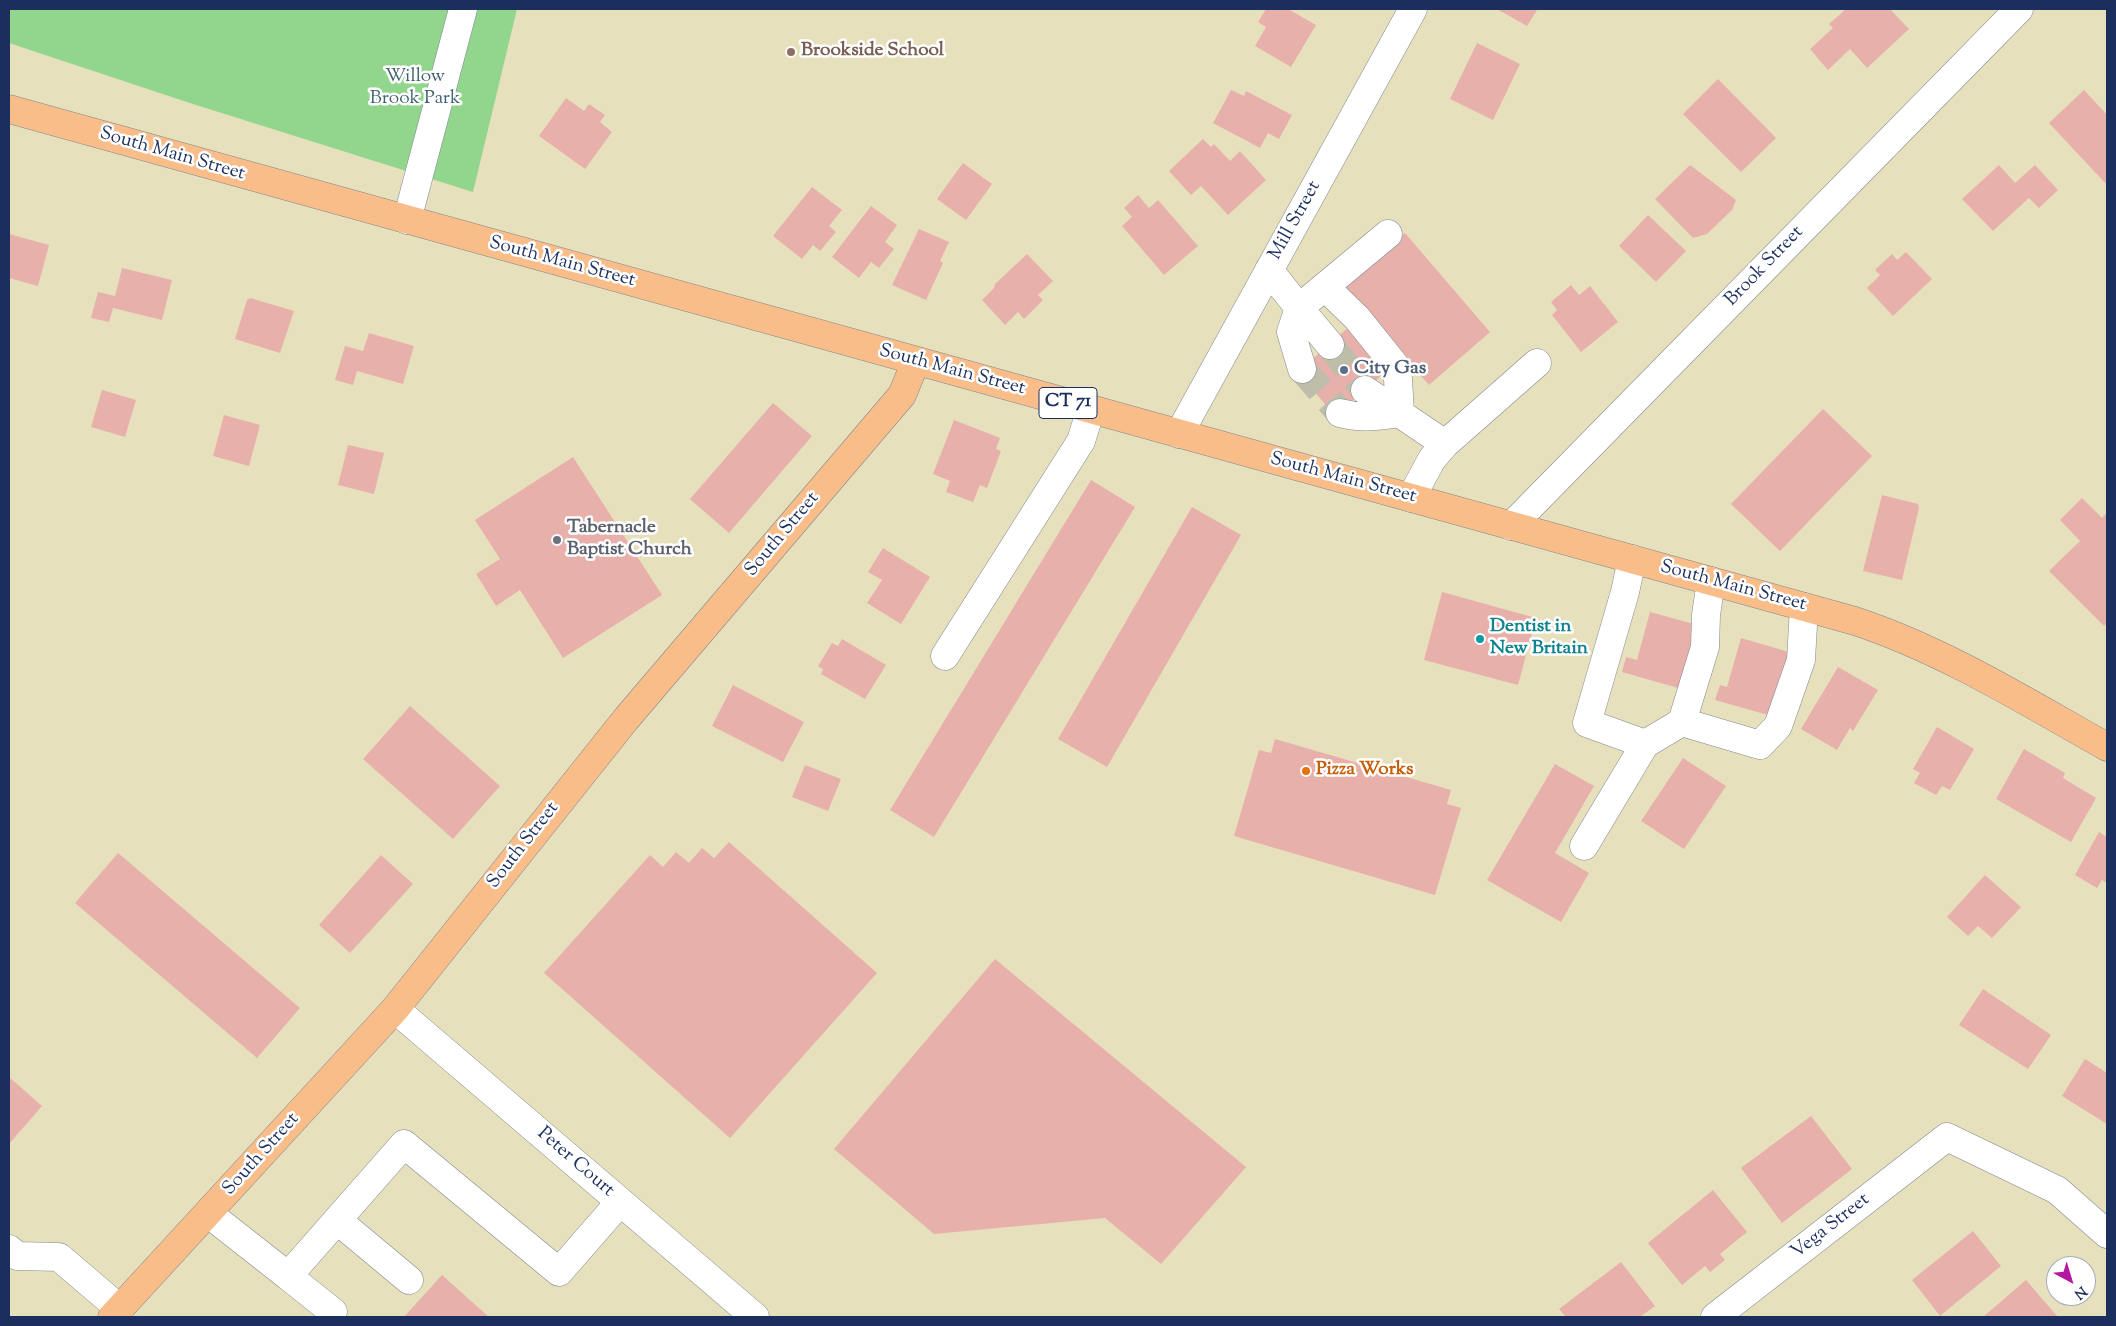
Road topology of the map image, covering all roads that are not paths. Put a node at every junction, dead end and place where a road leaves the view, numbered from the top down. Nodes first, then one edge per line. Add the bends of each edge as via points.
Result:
1 (463, 9) edge
2 (1413, 9) edge
3 (2019, 9) edge
4 (9, 109) edge
5 (407, 220) junction
6 (1388, 234) dead end
7 (1269, 270) junction
8 (1325, 287) junction
9 (1299, 308) junction
10 (1330, 345) tunnel mouth
11 (916, 361) junction
12 (1537, 363) dead end
13 (1302, 369) tunnel mouth
14 (1365, 390) tunnel mouth
15 (1091, 409) junction
16 (1340, 413) tunnel mouth
17 (1400, 413) junction
18 (1179, 434) junction
19 (1445, 444) junction
20 (1412, 498) junction
21 (1511, 526) junction
22 (1632, 559) junction
23 (1712, 581) junction
24 (1804, 607) junction
25 (945, 656) dead end
26 (1682, 722) junction
27 (1644, 744) junction
28 (2107, 747) edge
29 (1584, 846) dead end
30 (395, 1008) junction
31 (620, 1202) junction
32 (209, 1214) junction
33 (337, 1220) junction
34 (2107, 1234) edge
35 (9, 1249) edge
36 (288, 1276) junction
37 (409, 1280) dead end
38 (333, 1312) dead end
39 (116, 1313) edge
40 (755, 1317) edge
41 (1714, 1317) edge

1 - 5 street
2 - 7 street, Mill Street
3 - 21 street, Brook Street
4 - 5 main road, South Main Street / CT 71
5 - 11 main road, South Main Street / CT 71
6 - 8 street
7 - 9 street
7 - 18 street, Mill Street
8 - 9 street
8 - 17 street via 1357,318 1394,364
9 - 10 street
9 - 13 street via 1291,332
11 - 15 main road, South Main Street / CT 71
11 - 30 main road, South Street via 902,395 626,718
12 - 19 street
14 - 17 street
15 - 18 main road, South Main Street / CT 71
15 - 25 street via 1081,441
16 - 17 street via 1356,418
17 - 19 street
18 - 20 main road, South Main Street / CT 71
19 - 20 street via 1432,459
20 - 21 main road, South Main Street / CT 71
21 - 22 main road, South Main Street / CT 71
22 - 23 main road, South Main Street / CT 71
22 - 27 street via 1587,723
23 - 24 main road, South Main Street / CT 71
23 - 26 street via 1704,647
24 - 26 street via 1801,660 1778,726 1760,745
24 - 28 main road, South Main Street / CT 71 via 1892,634 1934,652
26 - 27 street
27 - 29 street
30 - 31 street, Peter Court
30 - 32 main road, South Street
31 - 33 street via 559,1272 404,1144
31 - 40 street, Peter Court
32 - 36 street
32 - 39 main road, South Street
33 - 36 street
33 - 37 street
34 - 41 street, Vega Street via 2057,1190 1947,1136
35 - 39 street via 17,1256 60,1256
36 - 38 street

